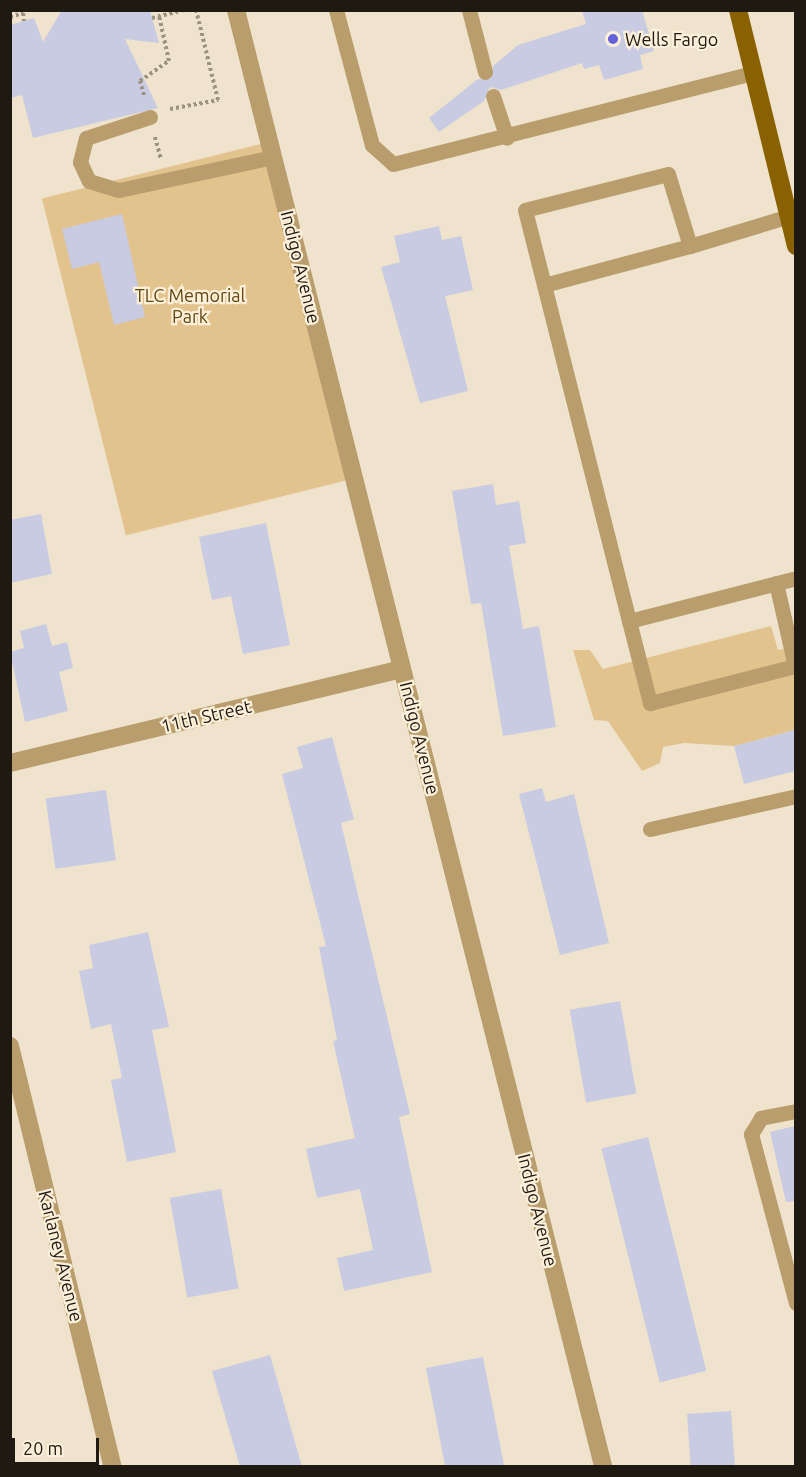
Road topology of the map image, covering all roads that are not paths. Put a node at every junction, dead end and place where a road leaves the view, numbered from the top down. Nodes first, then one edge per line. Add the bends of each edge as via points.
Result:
1 (236, 10) edge
2 (336, 10) edge
3 (469, 10) edge
4 (738, 10) edge
5 (485, 72) dead end
6 (753, 73) junction
7 (493, 96) dead end
8 (150, 117) road end
9 (507, 138) junction
10 (273, 157) junction
11 (792, 215) edge
12 (690, 246) junction
13 (795, 246) edge
14 (544, 285) junction
15 (795, 578) edge
16 (776, 583) junction
17 (629, 621) junction
18 (402, 669) junction
19 (10, 763) edge
20 (795, 796) edge
21 (650, 829) dead end
22 (10, 1046) edge
23 (795, 1111) edge
24 (795, 1304) edge
25 (112, 1467) edge
26 (603, 1467) edge

1 - 10 street, Indigo Avenue
2 - 9 lane via 372,145 393,164
3 - 5 lane
4 - 6 main road
6 - 9 lane
6 - 11 main road
7 - 9 lane
8 - 10 lane via 94,133 80,149 83,173 100,189 166,180
10 - 18 street, Indigo Avenue
11 - 12 lane
11 - 13 main road
12 - 14 lane
12 - 14 lane via 668,174 525,210
14 - 17 lane
15 - 16 lane
16 - 17 lane
16 - 17 lane via 795,666 650,703
18 - 19 street, 11th Street
18 - 26 street, Indigo Avenue
20 - 21 lane
22 - 25 street, Karlaney Avenue
23 - 24 lane via 761,1118 751,1134

